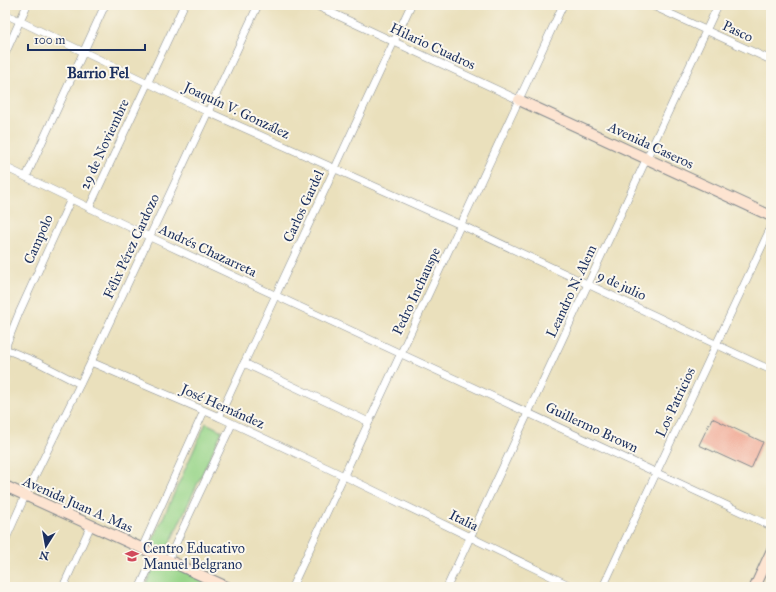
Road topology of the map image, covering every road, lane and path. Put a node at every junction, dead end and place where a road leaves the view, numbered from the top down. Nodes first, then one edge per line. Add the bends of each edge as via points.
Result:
1 (27, 5) edge
2 (105, 5) edge
3 (184, 5) edge
4 (258, 5) edge
5 (315, 5) edge
6 (333, 5) edge
7 (411, 5) edge
8 (563, 5) edge
9 (651, 5) edge
10 (718, 5) edge
11 (330, 12) junction
12 (5, 14) edge
13 (20, 20) junction
14 (706, 30) junction
15 (394, 42) junction
16 (84, 52) junction
17 (5, 54) edge
18 (771, 60) edge
19 (147, 82) junction
20 (519, 100) junction
21 (208, 112) junction
22 (647, 158) junction
23 (5, 167) edge
24 (335, 169) junction
25 (26, 177) junction
26 (71, 199) junction
27 (89, 208) junction
28 (771, 216) edge
29 (461, 225) junction
30 (771, 227) edge
31 (150, 237) junction
32 (588, 284) junction
33 (276, 295) junction
34 (716, 344) junction
35 (5, 352) edge
36 (401, 354) junction
37 (91, 362) junction
38 (244, 363) junction
39 (771, 370) edge
40 (80, 384) junction
41 (204, 411) junction
42 (528, 412) junction
43 (219, 417) junction
44 (369, 422) junction
45 (232, 424) junction
46 (657, 472) junction
47 (344, 476) junction
48 (5, 486) edge
49 (25, 496) junction
50 (91, 525) junction
51 (771, 526) edge
52 (470, 537) junction
53 (5, 541) edge
54 (142, 548) junction
55 (771, 552) edge
56 (155, 554) junction
57 (168, 560) junction
58 (63, 587) edge
59 (140, 587) edge
60 (227, 587) edge
61 (292, 587) edge
62 (447, 587) edge
63 (573, 587) edge
64 (604, 587) edge
65 (755, 587) edge

1 - 13 street
2 - 16 street
3 - 19 street, 29 de Noviembre
4 - 21 street, Félix Pérez Cardozo
5 - 11 street, Hilario Cuadros
6 - 11 street
7 - 15 street, Carlos Gardel
8 - 20 street, Pedro Inchauspe
9 - 14 street, Pasco
10 - 14 street, Leandro N. Alem
11 - 15 street, Hilario Cuadros
12 - 13 street, Joaquín V. González
13 - 16 street, Joaquín V. González
13 - 17 street
14 - 18 street, Pasco
14 - 22 street, Leandro N. Alem
15 - 20 street, Hilario Cuadros
15 - 24 street, Carlos Gardel
16 - 19 street, Joaquín V. González
16 - 25 street
19 - 21 street, Joaquín V. González
19 - 27 street, 29 de Noviembre
20 - 22 main road, Avenida Caseros
20 - 29 street, Pedro Inchauspe
21 - 24 street, Joaquín V. González
21 - 31 street, Félix Pérez Cardozo
22 - 28 main road, Avenida Caseros
22 - 32 street, Leandro N. Alem
23 - 25 street, Andrés Chazarreta
24 - 29 street, Joaquín V. González
24 - 33 street, Carlos Gardel
25 - 26 street, Andrés Chazarreta
26 - 27 street, Andrés Chazarreta
26 - 35 street, Campolo via 19,313
27 - 31 street, Andrés Chazarreta
29 - 32 street, 9 de julio
29 - 36 street, Pedro Inchauspe
30 - 34 street, Los Patricios
31 - 33 street, Andrés Chazarreta
31 - 37 street, Félix Pérez Cardozo
32 - 34 street, 9 de julio
32 - 42 street, Leandro N. Alem
33 - 36 street, Andrés Chazarreta
33 - 38 street, Carlos Gardel
34 - 39 street, 9 de julio
34 - 46 street, Los Patricios
35 - 40 street via 38,363
36 - 42 street, Guillermo Brown
36 - 44 street, Pedro Inchauspe
37 - 40 street, Félix Pérez Cardozo
37 - 41 street, José Hernández
38 - 43 street, Carlos Gardel
38 - 44 street
40 - 49 street, Félix Pérez Cardozo
41 - 43 street, José Hernández
41 - 54 street
42 - 46 street, Guillermo Brown
42 - 52 street, Leandro N. Alem
43 - 45 street, José Hernández
44 - 47 street, Pedro Inchauspe
45 - 47 street, José Hernández
45 - 57 street
46 - 51 street, Guillermo Brown
46 - 64 street, Los Patricios
47 - 52 street, Italia
47 - 61 street, Pedro Inchauspe
48 - 49 main road, Avenida Juan A. Mas
49 - 50 main road, Avenida Juan A. Mas
49 - 53 street, Félix Pérez Cardozo
50 - 54 main road, Avenida Juan A. Mas
50 - 58 street
52 - 62 street, Leandro N. Alem
52 - 63 street, Italia
54 - 56 main road, Avenida Juan A. Mas
55 - 65 main road
56 - 57 main road, Avenida Juan A. Mas
56 - 59 street
57 - 60 main road, Avenida Juan A. Mas

